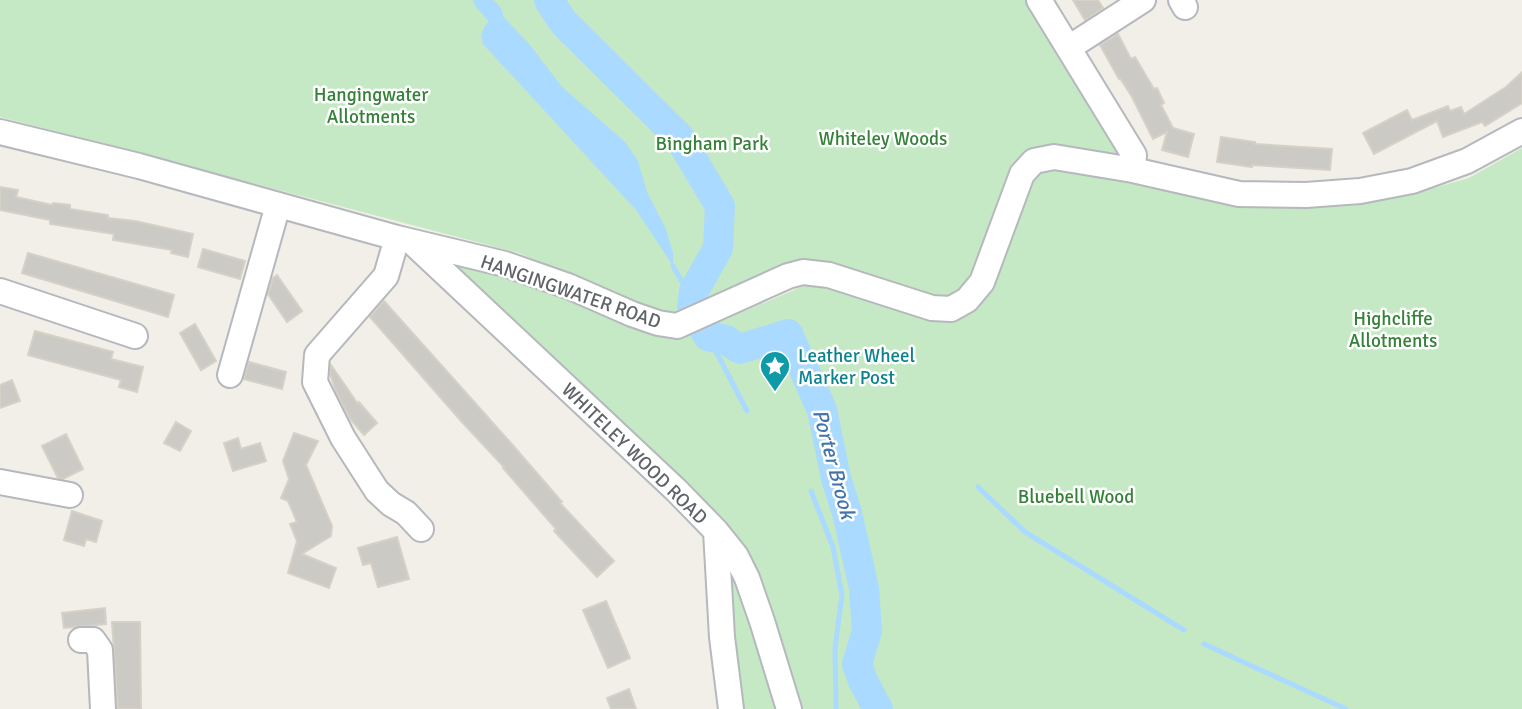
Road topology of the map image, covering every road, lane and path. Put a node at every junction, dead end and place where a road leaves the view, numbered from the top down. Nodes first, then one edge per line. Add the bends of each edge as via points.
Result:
1 (1039, 0) edge
2 (1143, 0) edge
3 (1070, 47) junction
4 (1522, 131) edge
5 (0, 132) edge
6 (1133, 170) junction
7 (278, 205) junction
8 (405, 240) junction
9 (0, 290) edge
10 (135, 336) dead end
11 (230, 375) dead end
12 (0, 482) edge
13 (70, 495) dead end
14 (421, 529) dead end
15 (716, 531) junction
16 (81, 640) dead end
17 (103, 709) edge
18 (732, 709) edge
19 (789, 709) edge

1 - 3 street
2 - 3 street
3 - 6 street via 1134,155
4 - 6 street via 1467,161 1412,181 1360,191 1238,194
5 - 7 street, HANGINGWATER ROAD
6 - 8 street, HANGINGWATER ROAD via 1054,157 1034,161 1022,174 982,282 967,300 951,309 932,308 829,275 803,272 677,326 632,314 505,264
7 - 8 street, HANGINGWATER ROAD
7 - 11 street
8 - 14 street via 386,275 317,355 315,382 342,438 377,491
8 - 15 street, WHITELEY WOOD ROAD
9 - 10 street
12 - 13 street
15 - 18 street via 722,637
15 - 19 street, WHITELEY WOOD ROAD via 747,578
16 - 17 street via 93,640 100,650

